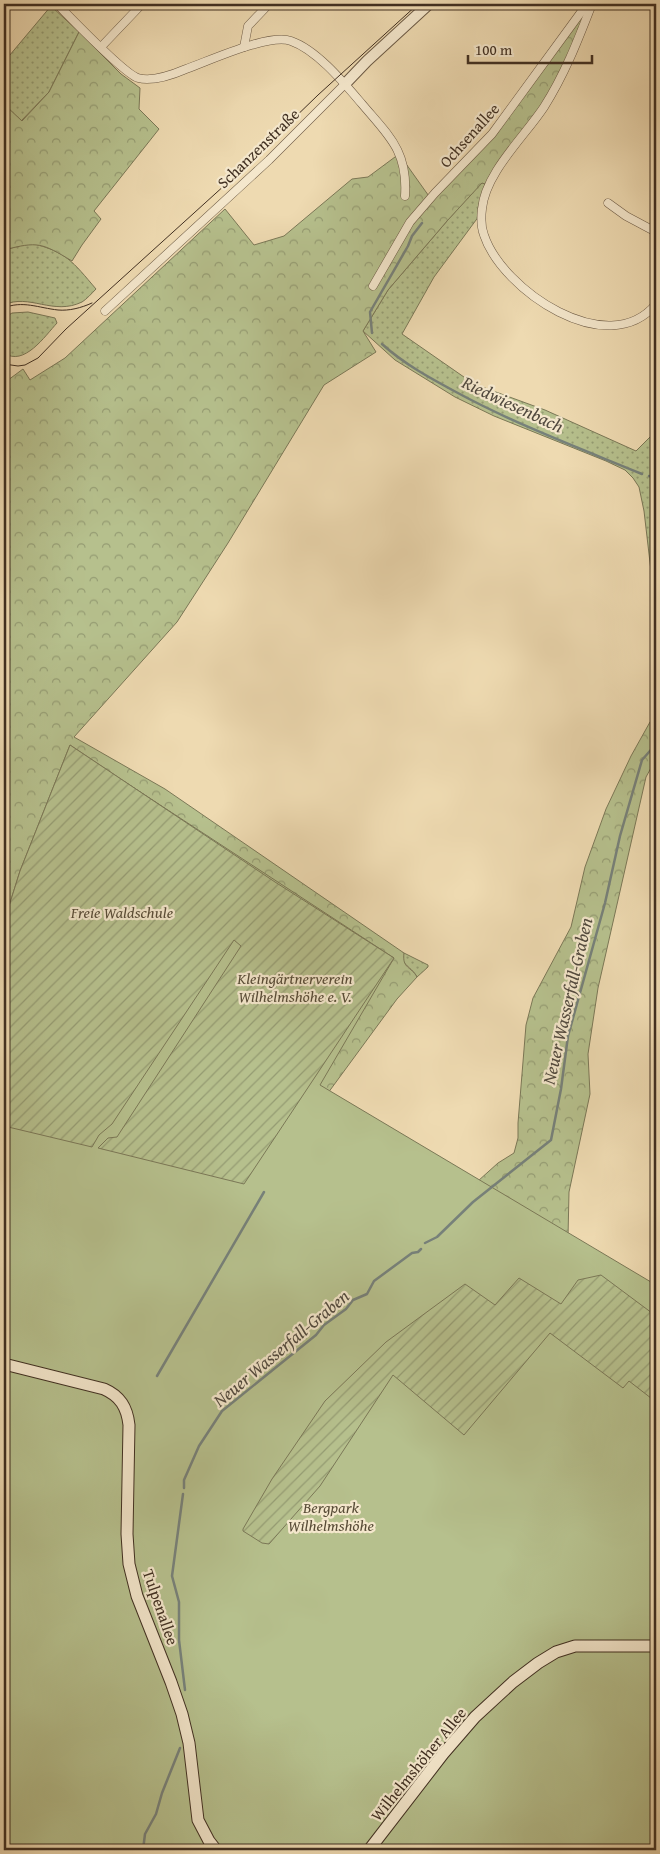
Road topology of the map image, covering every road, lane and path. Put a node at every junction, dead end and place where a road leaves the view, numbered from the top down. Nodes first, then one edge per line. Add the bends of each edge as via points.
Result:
1 (57, 4) edge
2 (142, 4) edge
3 (429, 4) edge
4 (586, 4) edge
5 (592, 4) edge
6 (268, 5) edge
7 (101, 47) junction
8 (244, 47) junction
9 (345, 84) junction
10 (405, 196) dead end
11 (608, 203) dead end
12 (656, 232) edge
13 (374, 286) dead end
14 (656, 304) edge
15 (105, 311) dead end
16 (4, 1364) edge
17 (656, 1646) edge
18 (216, 1850) edge
19 (369, 1850) edge

1 - 7 street
2 - 7 street
3 - 9 street, Schanzenstraße
4 - 13 street, Ochsenallee via 492,134 410,222
5 - 14 street via 565,71 544,108 488,185 482,206 483,234 510,276 550,308 568,316 606,325 626,323 644,315
6 - 8 street via 248,26
7 - 8 street via 137,78 151,79
8 - 9 street via 278,39 290,41 313,54
9 - 10 street via 400,152
9 - 15 street, Schanzenstraße via 269,160
11 - 12 street
16 - 18 main road, Tulpenallee via 104,1389 118,1397 126,1410 129,1424 127,1548 132,1578 144,1618 182,1714 189,1743 198,1820
17 - 19 main road, Wilhelmshöher Allee via 575,1646 538,1663 470,1722

